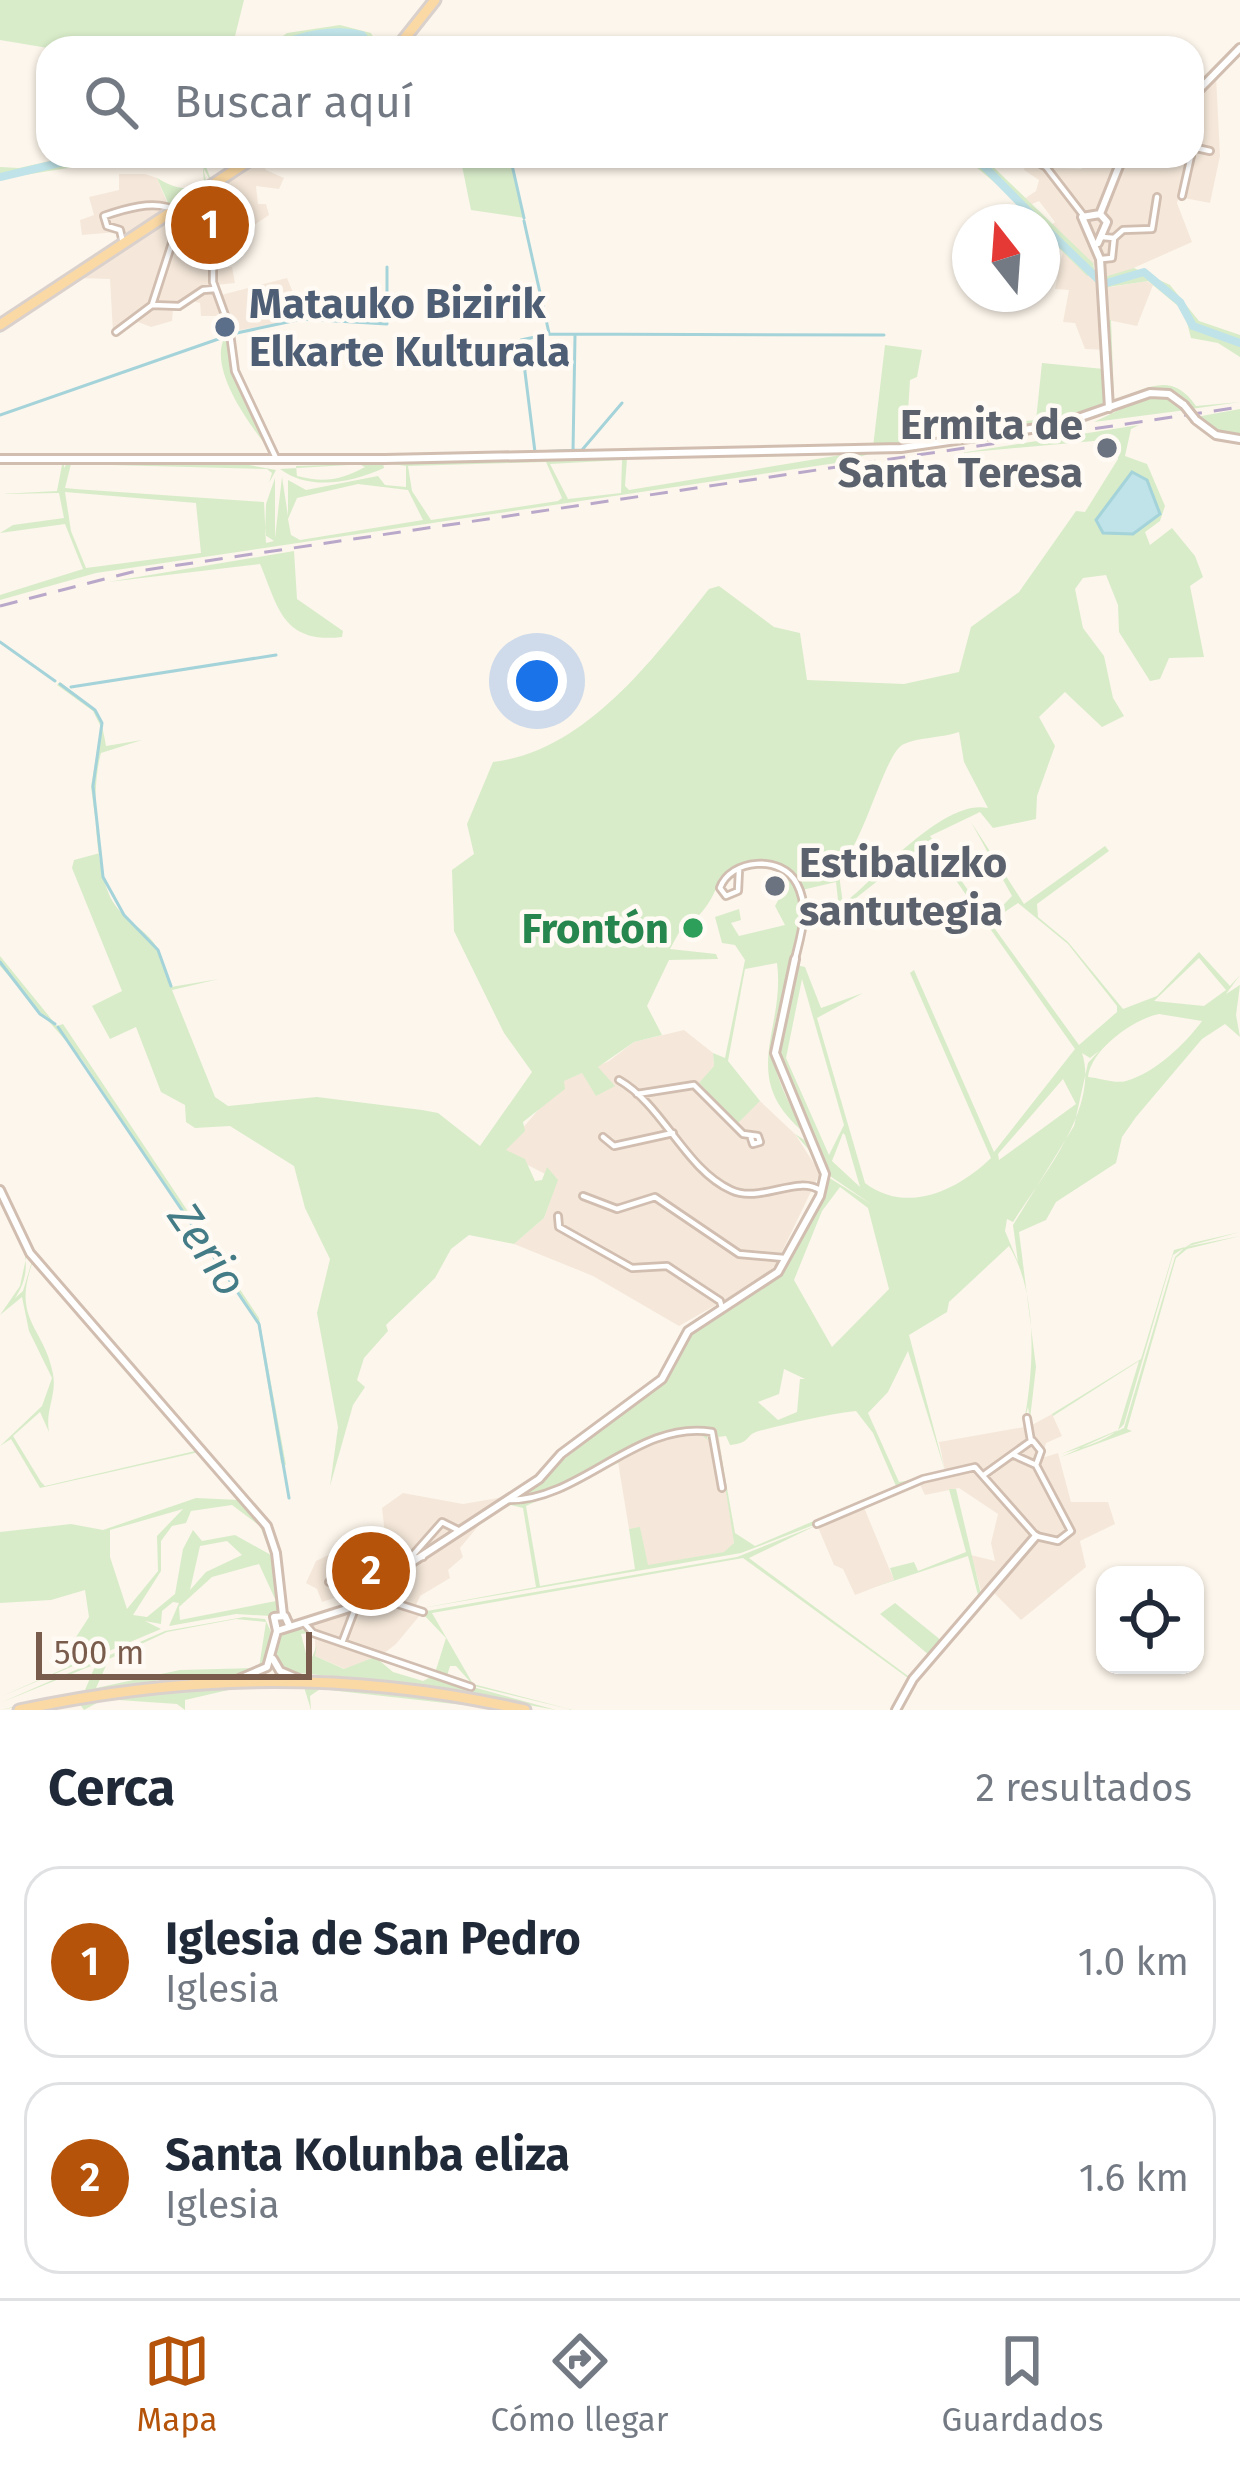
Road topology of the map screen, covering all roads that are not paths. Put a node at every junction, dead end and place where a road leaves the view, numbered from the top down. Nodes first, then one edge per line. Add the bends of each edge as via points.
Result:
1 (435, 0) edge
2 (406, 36) edge
3 (1240, 48) edge
4 (1204, 85) edge
5 (1204, 151) edge
6 (1210, 151) dead end
7 (238, 168) edge
8 (1047, 168) edge
9 (1118, 168) edge
10 (1188, 168) edge
11 (211, 186) junction
12 (1182, 196) dead end
13 (1157, 197) dead end
14 (148, 206) junction
15 (180, 209) junction
16 (1100, 214) junction
17 (1083, 215) junction
18 (152, 225) junction
19 (1123, 230) junction
20 (1101, 236) junction
21 (1114, 238) junction
22 (124, 244) junction
23 (213, 249) junction
24 (1100, 259) junction
25 (215, 289) junction
26 (152, 305) junction
27 (0, 325) edge
28 (116, 332) dead end
29 (1109, 408) junction
30 (1240, 439) edge
31 (0, 459) edge
32 (277, 461) junction
33 (739, 870) junction
34 (795, 959) joint
35 (620, 1080) dead end
36 (636, 1094) junction
37 (673, 1133) junction
38 (603, 1137) dead end
39 (751, 1138) dead end
40 (825, 1168) junction
41 (806, 1187) junction
42 (0, 1190) edge
43 (821, 1192) junction
44 (583, 1196) dead end
45 (814, 1207) junction
46 (558, 1216) dead end
47 (776, 1258) junction
48 (717, 1305) junction
49 (1027, 1418) dead end
50 (1031, 1441) junction
51 (1014, 1455) junction
52 (1036, 1465) junction
53 (985, 1474) junction
54 (722, 1488) dead end
55 (509, 1500) junction
56 (817, 1524) dead end
57 (461, 1532) junction
58 (1036, 1536) junction
59 (397, 1546) dead end
60 (408, 1557) junction
61 (425, 1557) junction
62 (391, 1576) junction
63 (329, 1582) dead end
64 (370, 1595) junction
65 (356, 1606) junction
66 (423, 1612) dead end
67 (283, 1615) junction
68 (304, 1624) junction
69 (289, 1625) junction
70 (277, 1631) junction
71 (342, 1643) junction
72 (272, 1671) junction
73 (471, 1687) dead end
74 (19, 1710) edge
75 (525, 1710) edge
76 (896, 1710) edge

1 - 2 main road
3 - 4 street
5 - 6 street
7 - 11 main road
8 - 17 street
9 - 16 street
10 - 12 street
11 - 15 main road
11 - 23 street via 222,192 225,212
13 - 19 street via 1155,227
14 - 15 street
14 - 18 street
14 - 22 street via 104,216
15 - 18 main road
15 - 23 street
15 - 26 street
16 - 17 street
16 - 20 street via 1107,219
17 - 20 street
18 - 22 main road
19 - 20 street
19 - 21 street
20 - 21 street
20 - 24 street
21 - 24 street via 1112,258
22 - 27 main road
23 - 25 street
24 - 29 street
25 - 26 street via 173,308
25 - 32 street via 235,371
26 - 28 street
29 - 30 street, bridge via 1159,392 1210,433
29 - 32 street via 1058,425 915,447
31 - 32 street
33 - 33 street via 721,882 724,895 738,891
33 - 34 street via 776,863 799,886 805,916
34 - 40 street via 775,1052
35 - 36 street
36 - 37 street
36 - 39 street via 694,1085
37 - 38 street via 614,1146
37 - 41 street via 732,1191
40 - 41 street
40 - 43 street
41 - 43 street
41 - 45 street
42 - 67 street via 31,1253 267,1526
43 - 45 street
44 - 47 street via 616,1209 655,1197 739,1254
45 - 47 street
46 - 48 street via 559,1227 624,1264 667,1266
47 - 48 street via 776,1273
48 - 55 street via 685,1334 662,1378
49 - 50 street
50 - 51 street
50 - 52 street via 1041,1451
51 - 52 street
51 - 53 street
52 - 58 street via 1072,1531 1051,1543
53 - 56 street via 975,1467 923,1479
53 - 58 street
54 - 55 street via 712,1432 694,1430 553,1490
55 - 57 street
57 - 60 street via 445,1520
57 - 61 street
58 - 76 street via 913,1679
59 - 60 street
60 - 61 street
60 - 62 street
61 - 62 street
62 - 64 street
63 - 64 street
64 - 65 street
64 - 66 street
65 - 68 street
65 - 71 street
67 - 69 street
67 - 70 street via 272,1620
68 - 69 street
68 - 71 street
69 - 70 street
70 - 72 street
71 - 73 street
72 - 74 main road
72 - 75 main road

